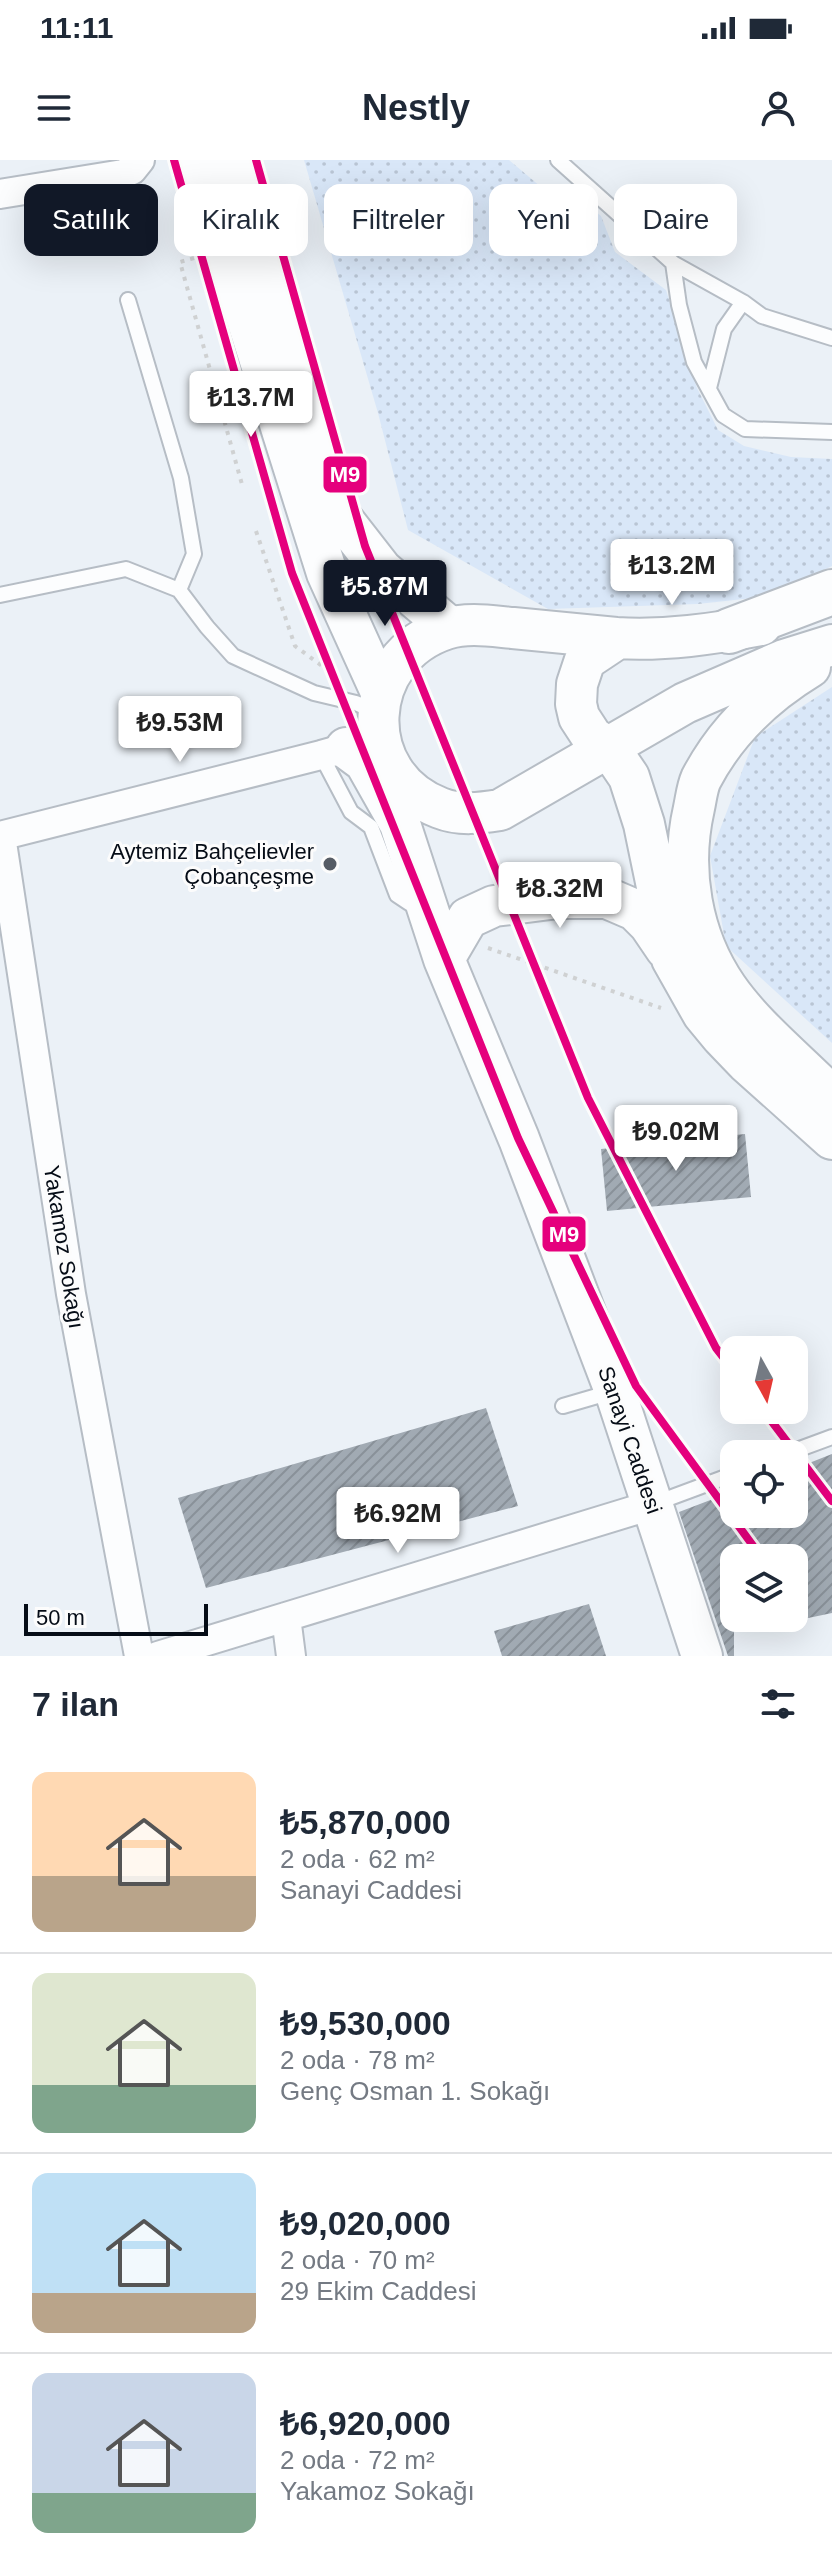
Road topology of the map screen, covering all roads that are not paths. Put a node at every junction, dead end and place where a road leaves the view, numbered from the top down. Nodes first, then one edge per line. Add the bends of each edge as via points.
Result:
1 (140, 160) edge
2 (197, 160) edge
3 (230, 160) edge
4 (558, 160) edge
5 (1, 188) edge
6 (673, 263) junction
7 (128, 300) dead end
8 (743, 302) junction
9 (832, 338) edge
10 (709, 388) junction
11 (832, 432) edge
12 (179, 590) junction
13 (832, 592) edge
14 (0, 595) edge
15 (832, 612) edge
16 (449, 627) junction
17 (729, 631) junction
18 (618, 638) junction
19 (832, 645) edge
20 (832, 654) edge
21 (371, 703) junction
22 (610, 749) junction
23 (334, 752) junction
24 (500, 810) junction
25 (0, 836) edge
26 (423, 895) junction
27 (460, 951) junction
28 (672, 959) junction
29 (832, 1097) edge
30 (832, 1139) edge
31 (615, 1391) junction
32 (563, 1406) dead end
33 (832, 1437) edge
34 (808, 1446) edge
35 (720, 1479) edge
36 (652, 1505) junction
37 (286, 1617) junction
38 (139, 1656) edge
39 (158, 1656) edge
40 (291, 1656) edge
41 (702, 1656) edge

1 - 5 street via 123,174
2 - 21 main road
3 - 16 main road via 336,511 382,570
4 - 6 lane
6 - 8 lane
6 - 10 lane via 694,362
7 - 12 lane via 181,478 194,554
8 - 9 lane via 762,316
8 - 10 lane via 724,329
10 - 11 lane via 723,415 745,429
12 - 14 lane via 126,569
12 - 21 lane via 233,656 314,693
13 - 17 highway
15 - 17 main road
16 - 18 main road
16 - 21 main road via 405,652
17 - 18 main road via 673,639
18 - 22 main road via 585,660 577,684 579,717 592,737
19 - 22 main road via 685,703
20 - 29 main road via 782,684 724,743 700,782 686,866 694,915 725,985 745,1012
21 - 23 street via 367,733
21 - 24 main road via 380,740 401,784 441,809 470,814
22 - 24 main road
22 - 28 main road via 629,777 644,824
23 - 25 street
23 - 26 main road, Sanayi Caddesi via 365,762 400,824
24 - 26 main road via 442,834 428,849
25 - 38 street, Yakamoz Sokağı via 71,1294
26 - 27 main road, Sanayi Caddesi
27 - 28 main road via 468,918 494,906 607,898 635,910
27 - 31 main road, Sanayi Caddesi via 519,1139
28 - 30 main road via 703,1014 746,1062
31 - 32 lane
31 - 36 main road, Sanayi Caddesi
33 - 34 lane
35 - 36 lane
36 - 37 street
36 - 41 main road, Sanayi Caddesi
37 - 39 street
37 - 40 street

